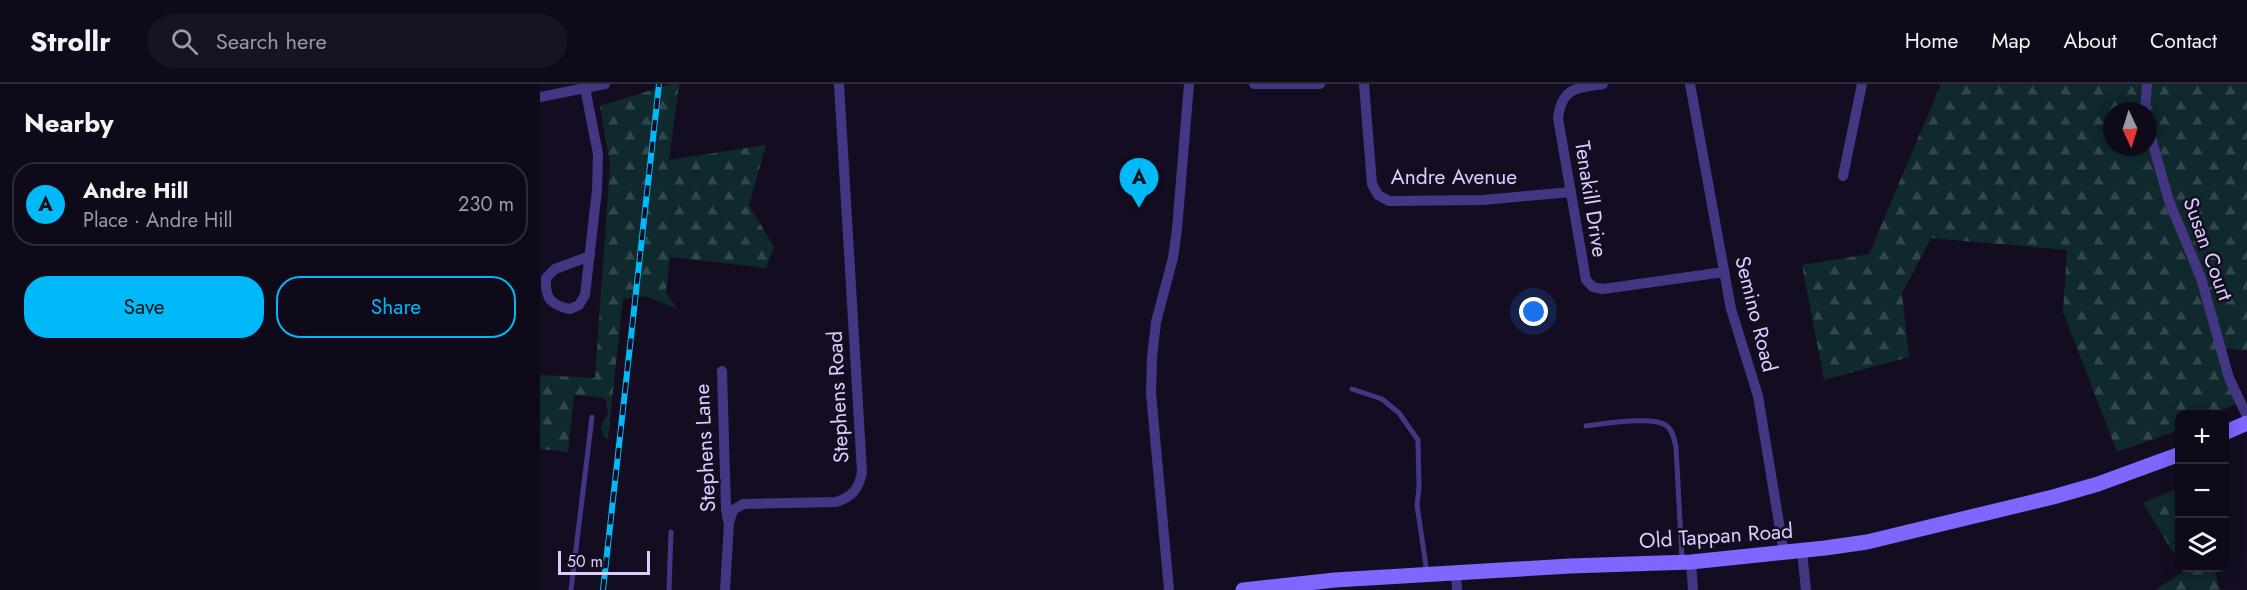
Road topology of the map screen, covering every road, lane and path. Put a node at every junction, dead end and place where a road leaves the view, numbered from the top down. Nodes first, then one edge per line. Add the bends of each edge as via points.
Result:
1 (605, 84) edge
2 (1189, 84) edge
3 (1254, 84) edge
4 (1320, 84) edge
5 (1364, 84) edge
6 (1603, 84) edge
7 (1690, 84) edge
8 (1863, 84) edge
9 (2146, 84) edge
10 (585, 88) junction
11 (840, 88) edge
12 (540, 97) edge
13 (2145, 102) edge
14 (2156, 156) edge
15 (1843, 176) dead end
16 (1571, 192) junction
17 (590, 256) junction
18 (1724, 272) junction
19 (722, 371) dead end
20 (1352, 389) dead end
21 (592, 417) dead end
22 (2247, 417) edge
23 (2247, 423) edge
24 (1586, 426) dead end
25 (2229, 431) edge
26 (2175, 456) edge
27 (729, 523) junction
28 (671, 532) dead end
29 (1802, 551) junction
30 (1784, 553) junction
31 (1687, 562) junction
32 (1456, 573) junction
33 (1427, 574) junction
34 (1336, 585) edge
35 (571, 590) edge
36 (669, 590) edge
37 (725, 590) edge
38 (1169, 590) edge
39 (1243, 590) edge
40 (1458, 590) edge
41 (1693, 590) edge
42 (1806, 590) edge

1 - 10 street
2 - 38 street via 1177,229 1152,357 1151,393
3 - 4 street
5 - 16 street, Andre Avenue via 1372,184 1378,195 1389,201 1483,200
6 - 16 street, Tenakill Drive via 1571,90 1559,107
7 - 18 street, Semino Road
8 - 15 street
9 - 13 street
10 - 12 street
10 - 17 street via 597,154
11 - 27 street, Stephens Road via 860,485 846,499 836,502 743,504 733,510
14 - 22 street, Susan Court via 2169,201 2200,278 2229,378
16 - 18 street, Tenakill Drive via 1583,271 1593,287 1614,288
17 - 17 street via 585,295 579,305 570,309 552,302 546,292 546,278 555,269
18 - 30 street, Semino Road via 1731,309 1758,396
19 - 27 street, Stephens Lane
20 - 33 lane via 1382,399 1399,413 1418,440 1417,505
21 - 35 lane
23 - 25 main road
24 - 31 lane via 1660,421 1668,427 1676,447
26 - 29 main road, Old Tappan Road via 2053,497 1867,542
27 - 37 street
28 - 36 lane
29 - 30 main road, Old Tappan Road
29 - 42 street
30 - 31 main road, Old Tappan Road
31 - 32 main road, Old Tappan Road
31 - 41 street
32 - 33 main road, Old Tappan Road
32 - 40 street
33 - 34 main road, Old Tappan Road
34 - 39 main road, Old Tappan Road

